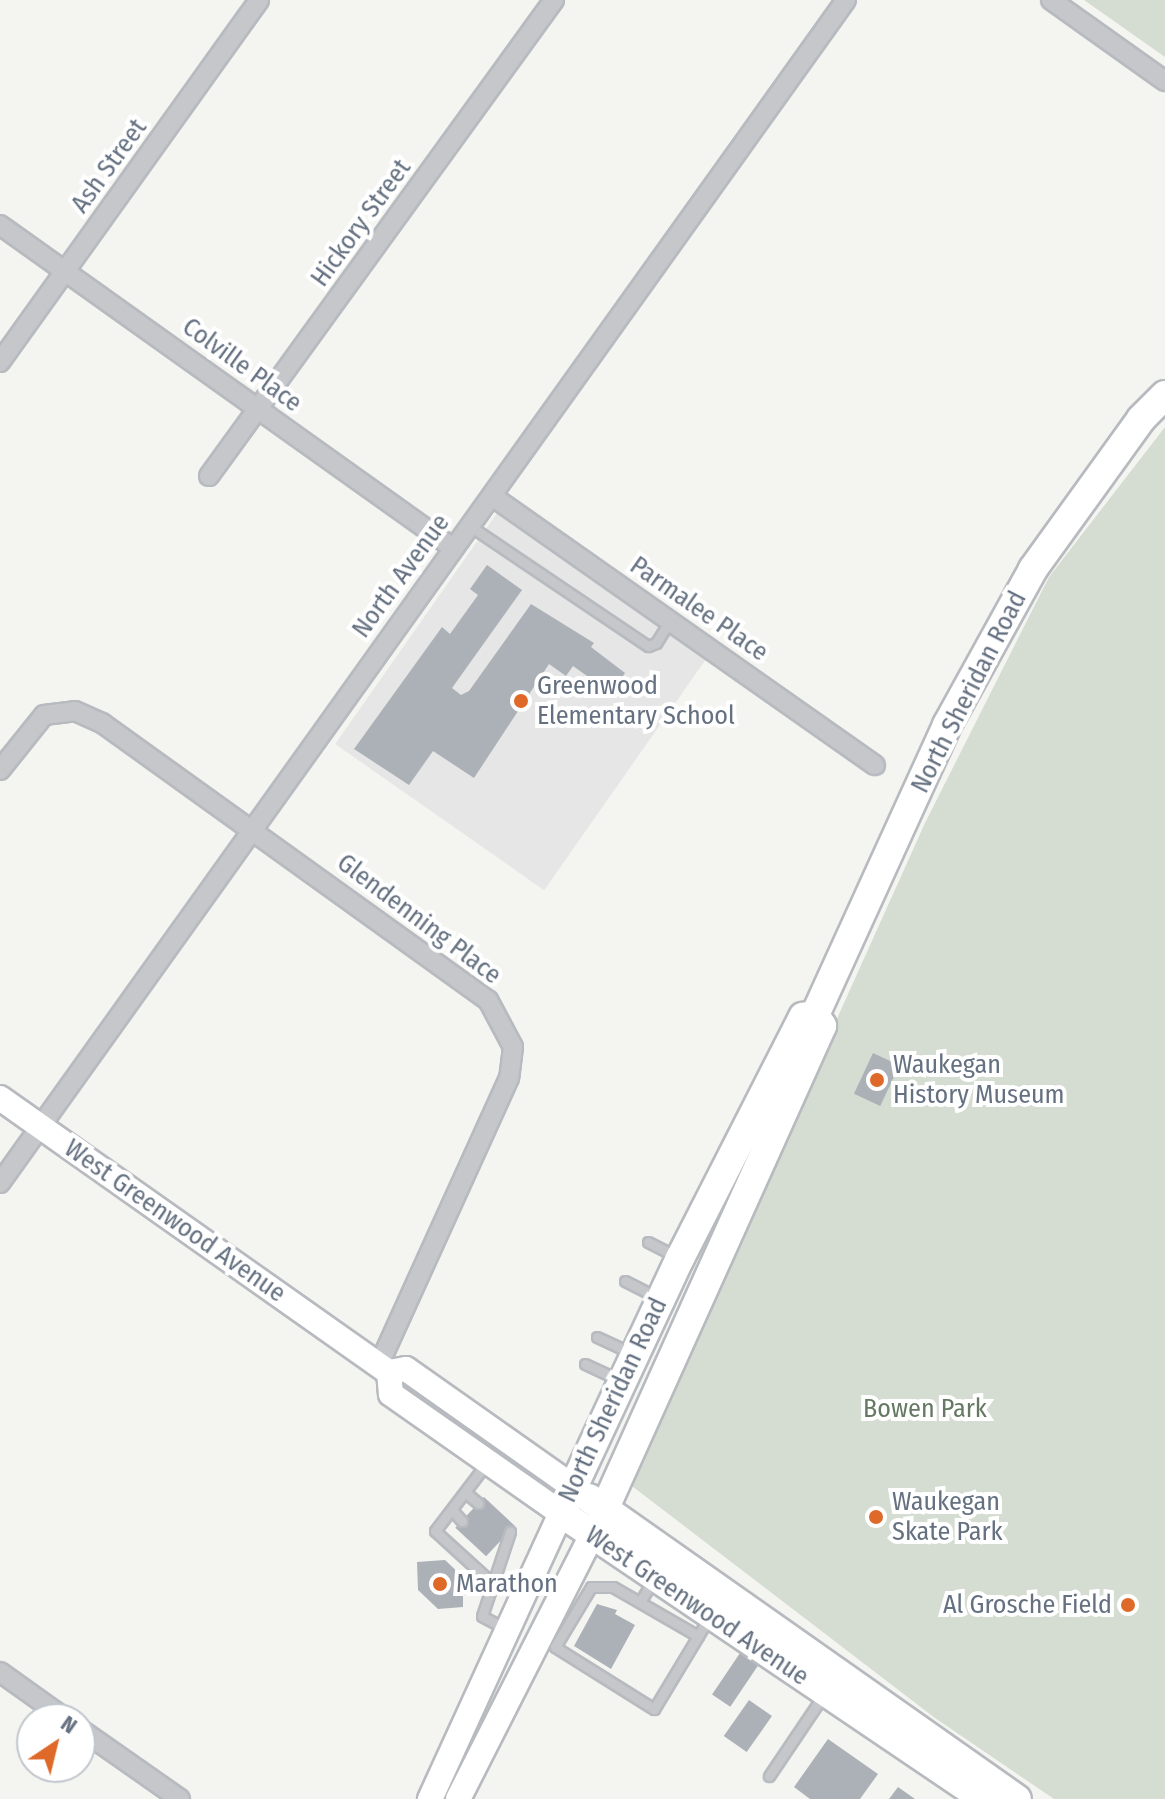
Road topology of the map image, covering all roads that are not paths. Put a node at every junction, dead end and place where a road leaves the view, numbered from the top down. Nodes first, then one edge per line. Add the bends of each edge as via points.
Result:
1 (259, 0) edge
2 (554, 0) edge
3 (846, 0) edge
4 (1051, 0) edge
5 (1165, 81) edge
6 (0, 225) edge
7 (66, 270) junction
8 (0, 362) edge
9 (1165, 395) edge
10 (260, 409) junction
11 (209, 476) dead end
12 (492, 496) junction
13 (470, 526) junction
14 (453, 548) junction
15 (670, 621) junction
16 (875, 765) dead end
17 (0, 770) edge
18 (251, 829) junction
19 (815, 1015) junction
20 (0, 1098) edge
21 (39, 1126) junction
22 (0, 1183) edge
23 (648, 1242) dead end
24 (680, 1258) junction
25 (625, 1281) dead end
26 (660, 1299) junction
27 (597, 1337) dead end
28 (634, 1355) junction
29 (585, 1364) dead end
30 (384, 1368) junction
31 (621, 1381) junction
32 (488, 1462) junction
33 (573, 1487) junction
34 (466, 1493) junction
35 (478, 1503) dead end
36 (452, 1510) junction
37 (604, 1510) junction
38 (561, 1513) junction
39 (462, 1521) dead end
40 (510, 1532) dead end
41 (592, 1535) junction
42 (493, 1551) dead end
43 (502, 1559) junction
44 (491, 1582) junction
45 (647, 1590) junction
46 (563, 1616) junction
47 (704, 1626) junction
48 (506, 1629) junction
49 (0, 1672) edge
50 (825, 1693) junction
51 (44, 1703) edge
52 (96, 1742) edge
53 (769, 1776) dead end
54 (155, 1792) edge
55 (180, 1799) edge
56 (430, 1799) edge
57 (458, 1799) edge
58 (984, 1799) edge
59 (1017, 1799) edge

1 - 7 street, Ash Street
2 - 10 street, Hickory Street
3 - 12 street, North Avenue
4 - 5 street
6 - 7 street, Colville Place
7 - 8 street, Ash Street
7 - 10 street, Colville Place
9 - 19 main road, North Sheridan Road via 1141,419 1033,569 947,725
10 - 11 street, Hickory Street
10 - 14 street, Colville Place
12 - 13 street, North Avenue
12 - 15 street, Parmalee Place
13 - 14 street, North Avenue
13 - 15 lane via 648,646 656,643
14 - 18 street, North Avenue
15 - 16 street, Parmalee Place
17 - 18 street, Glendenning Place via 44,715 75,711 102,723
18 - 21 street, North Avenue
18 - 30 street, Glendenning Place via 488,1000 513,1047 509,1078
19 - 24 main road, North Sheridan Road via 803,1017
19 - 37 main road, North Sheridan Road via 822,1026
20 - 21 street, West Greenwood Avenue
21 - 22 street, North Avenue
21 - 30 street, West Greenwood Avenue
23 - 24 lane
24 - 26 main road, North Sheridan Road
25 - 26 lane
26 - 28 main road, North Sheridan Road
27 - 28 lane
28 - 31 main road, North Sheridan Road
29 - 31 lane
30 - 32 street, West Greenwood Avenue via 391,1394
30 - 33 street, West Greenwood Avenue via 406,1369
31 - 33 main road, North Sheridan Road
32 - 34 lane
32 - 38 street, West Greenwood Avenue
33 - 37 main road
33 - 38 main road, North Sheridan Road
34 - 35 lane
34 - 36 lane
36 - 39 lane
36 - 44 lane via 435,1531
37 - 41 street, North Sheridan Road
37 - 59 main road
38 - 41 main road, West Greenwood Avenue
38 - 48 street, North Sheridan Road
40 - 43 lane
41 - 45 main road, West Greenwood Avenue
41 - 46 street, North Sheridan Road
42 - 43 lane
43 - 44 lane
44 - 48 lane via 482,1616
45 - 46 lane via 591,1587
45 - 47 main road, West Greenwood Avenue
46 - 47 lane via 555,1647 654,1709
46 - 57 street, North Sheridan Road
47 - 50 main road, West Greenwood Avenue
48 - 56 street, North Sheridan Road
49 - 51 street
50 - 53 lane
50 - 58 main road, West Greenwood Avenue
52 - 54 street
54 - 55 street

